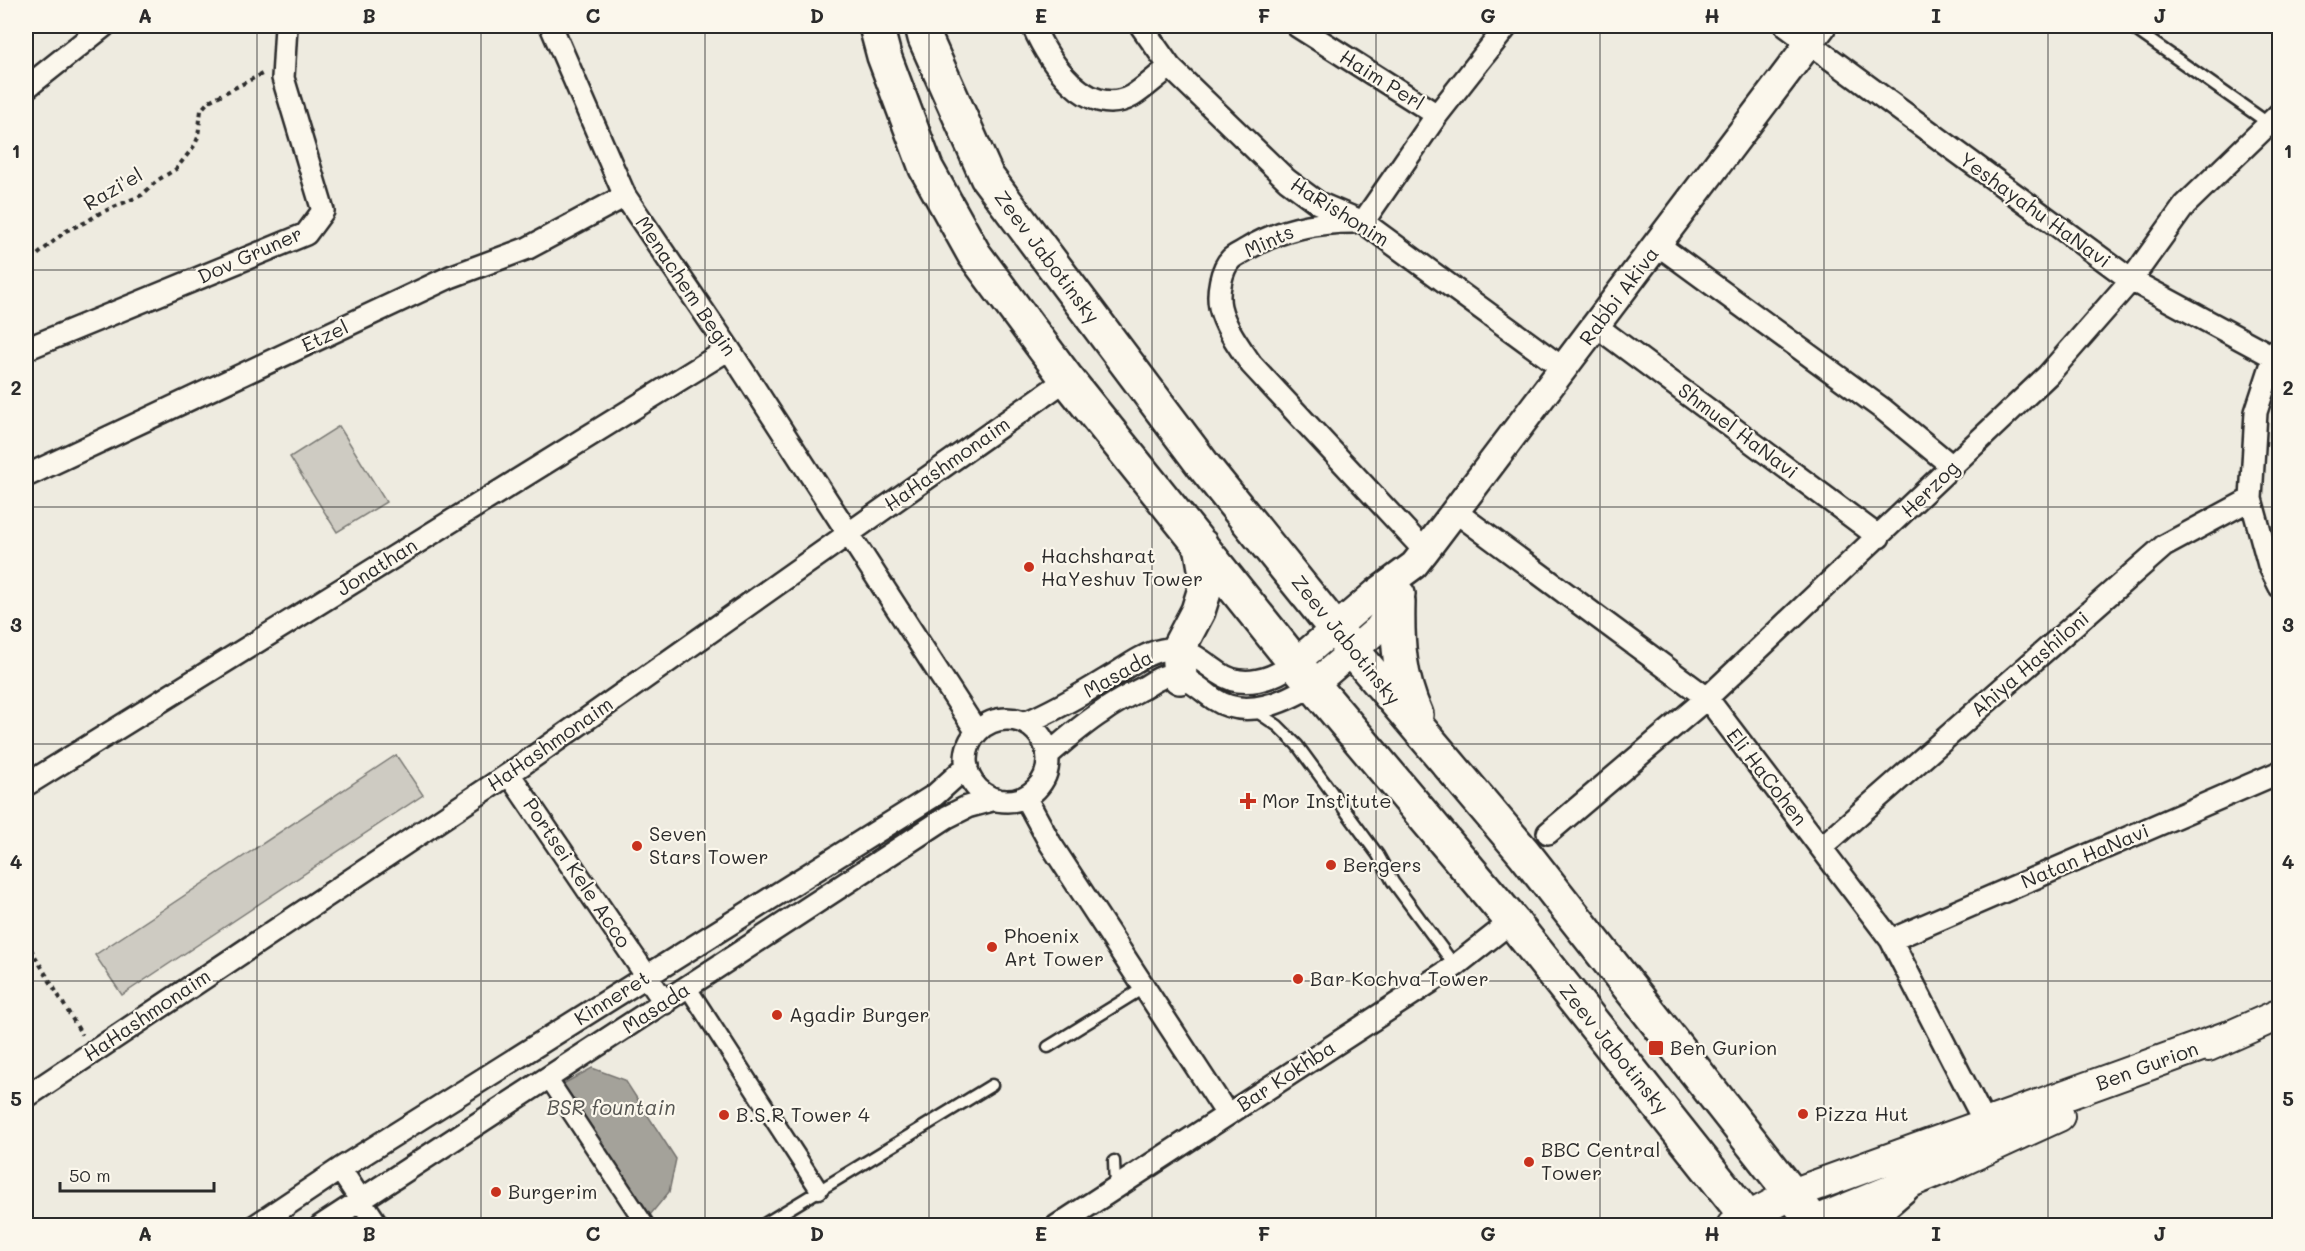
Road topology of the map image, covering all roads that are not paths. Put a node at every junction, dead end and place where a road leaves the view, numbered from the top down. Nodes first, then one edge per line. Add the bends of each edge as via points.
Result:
1 (104, 26) edge
2 (286, 26) edge
3 (551, 26) edge
4 (876, 26) edge
5 (922, 26) edge
6 (1033, 26) edge
7 (1141, 26) edge
8 (1297, 26) edge
9 (1507, 26) edge
10 (1786, 26) edge
11 (2130, 26) edge
12 (1815, 35) edge
13 (1170, 67) junction
14 (26, 88) edge
15 (1437, 116) junction
16 (2274, 118) edge
17 (625, 196) junction
18 (1363, 222) junction
19 (1657, 244) junction
20 (2131, 280) junction
21 (1596, 326) junction
22 (26, 349) edge
23 (729, 349) junction
24 (2277, 352) edge
25 (1564, 369) junction
26 (1067, 379) junction
27 (1953, 467) junction
28 (26, 476) edge
29 (2251, 499) junction
30 (1456, 512) junction
31 (849, 533) junction
32 (1879, 537) junction
33 (1201, 545) junction
34 (1420, 558) junction
35 (2280, 587) edge
36 (1398, 602) junction
37 (1345, 640) junction
38 (1179, 663) junction
39 (1304, 674) junction
40 (1707, 698) junction
41 (1252, 709) junction
42 (1025, 723) junction
43 (978, 732) junction
44 (1426, 738) junction
45 (1048, 754) junction
46 (967, 766) junction
47 (2280, 772) edge
48 (509, 774) junction
49 (26, 785) edge
50 (1025, 797) junction
51 (996, 799) junction
52 (1548, 833) dead end
53 (1822, 848) junction
54 (1512, 921) junction
55 (1891, 940) junction
56 (1455, 966) junction
57 (647, 976) junction
58 (1145, 987) junction
59 (687, 988) junction
60 (665, 1003) junction
61 (2280, 1014) edge
62 (2226, 1037) junction
63 (1048, 1047) dead end
64 (548, 1078) junction
65 (992, 1084) dead end
66 (26, 1097) edge
67 (1227, 1114) junction
68 (1986, 1125) junction
69 (1114, 1161) dead end
70 (340, 1169) junction
71 (1903, 1186) junction
72 (1115, 1187) junction
73 (819, 1190) junction
74 (1792, 1194) junction
75 (361, 1200) junction
76 (1744, 1222) edge
77 (1811, 1224) edge
78 (255, 1226) edge
79 (321, 1226) edge
80 (378, 1226) edge
81 (646, 1226) edge
82 (761, 1226) edge
83 (1057, 1226) edge
84 (1866, 1226) edge

1 - 14 street
2 - 22 street, Dov Gruner via 283,78 323,211 306,234
3 - 17 street, Menachem Begin
4 - 26 main road, Zeev Jabotinsky via 926,168 974,254
5 - 37 main road, Zeev Jabotinsky via 987,177 1203,465
6 - 13 street via 1059,70 1074,88 1091,98 1111,102 1131,96
7 - 13 street, HaRishonim
8 - 15 street, Haim Perl
9 - 15 street
10 - 12 street, Yeshayahu HaNavi
11 - 16 lane
12 - 19 street, Rabbi Akiva
12 - 20 street, Yeshayahu HaNavi
13 - 18 street, HaRishonim via 1287,180 1317,202
15 - 18 street
16 - 20 street, Herzog via 2185,206
17 - 23 street, Menachem Begin
17 - 28 street, Etzel via 528,248 450,277
18 - 25 street, HaRishonim
18 - 34 street, Mints via 1295,227 1251,247 1231,259 1224,271 1220,307 1231,334 1251,363
19 - 21 street, Rabbi Akiva
19 - 27 street via 1884,410
20 - 24 street, Yeshayahu HaNavi
20 - 27 street, Herzog via 2048,375
21 - 25 street, Rabbi Akiva
21 - 32 street, Shmuel HaNavi
23 - 31 street, Menachem Begin
23 - 49 street, Jonathan
24 - 29 street via 2256,412
25 - 30 street, Rabbi Akiva
26 - 31 street, HaHashmonaim
26 - 33 main road, Zeev Jabotinsky
27 - 32 street, Herzog
29 - 35 street via 2269,565
29 - 53 street, Ahiya Hashiloni via 2164,546
30 - 34 street, Rabbi Akiva
30 - 40 street, Eli HaCohen
31 - 43 street, Menachem Begin
31 - 48 street, HaHashmonaim
32 - 40 street, Herzog
33 - 38 main road via 1206,574 1204,592
33 - 39 main road, Zeev Jabotinsky
34 - 36 street, Rabbi Akiva
34 - 37 street, Rabbi Akiva via 1376,593
36 - 37 street, Rabbi Akiva via 1378,629
36 - 44 main road via 1399,667
37 - 39 street, Masada
37 - 44 main road, Zeev Jabotinsky
38 - 39 street, Masada via 1203,659 1220,674 1235,680
38 - 41 street, Masada via 1216,700
38 - 42 street, Masada via 1161,650 1147,655
38 - 45 street, Masada via 1167,676 1102,712
39 - 41 street, Masada via 1295,695
39 - 54 main road, Zeev Jabotinsky
40 - 52 street, Herzog
40 - 53 street, Eli HaCohen
41 - 56 lane via 1297,745
42 - 43 street via 1000,720
42 - 45 street via 1040,736
43 - 46 street via 970,742
44 - 74 main road, Zeev Jabotinsky via 1532,862
45 - 50 street via 1043,780
46 - 51 street via 978,789
46 - 57 street, Kinneret via 935,795
47 - 55 street, Natan HaNavi
48 - 57 street, Portsei Kele Acco
48 - 66 street, HaHashmonaim
50 - 51 street via 1013,801
50 - 58 street via 1050,843
51 - 59 street, Masada via 947,817
53 - 55 street, Eli HaCohen
54 - 56 street, Bar Kokhba
54 - 76 main road, Zeev Jabotinsky
55 - 68 street, Eli HaCohen
56 - 67 street, Bar Kokhba
57 - 60 street, Portsei Kele Acco
57 - 70 street, Kinneret
58 - 63 lane
58 - 67 street
59 - 60 street, Masada
59 - 73 street
60 - 64 street, Masada
61 - 62 main road, Ben Gurion
62 - 68 main road, Ben Gurion
62 - 71 main road, Ben Gurion
64 - 75 street, Masada
64 - 81 street
65 - 73 lane
67 - 72 street, Bar Kokhba
68 - 74 main road, Ben Gurion
69 - 72 lane
70 - 75 street
70 - 78 street, Kinneret
71 - 77 main road, Ben Gurion
71 - 84 main road via 1881,1205
72 - 83 street, Bar Kokhba
73 - 82 lane
74 - 76 main road, Ben Gurion
74 - 77 main road, Zeev Jabotinsky
75 - 79 street, Masada
75 - 80 street

